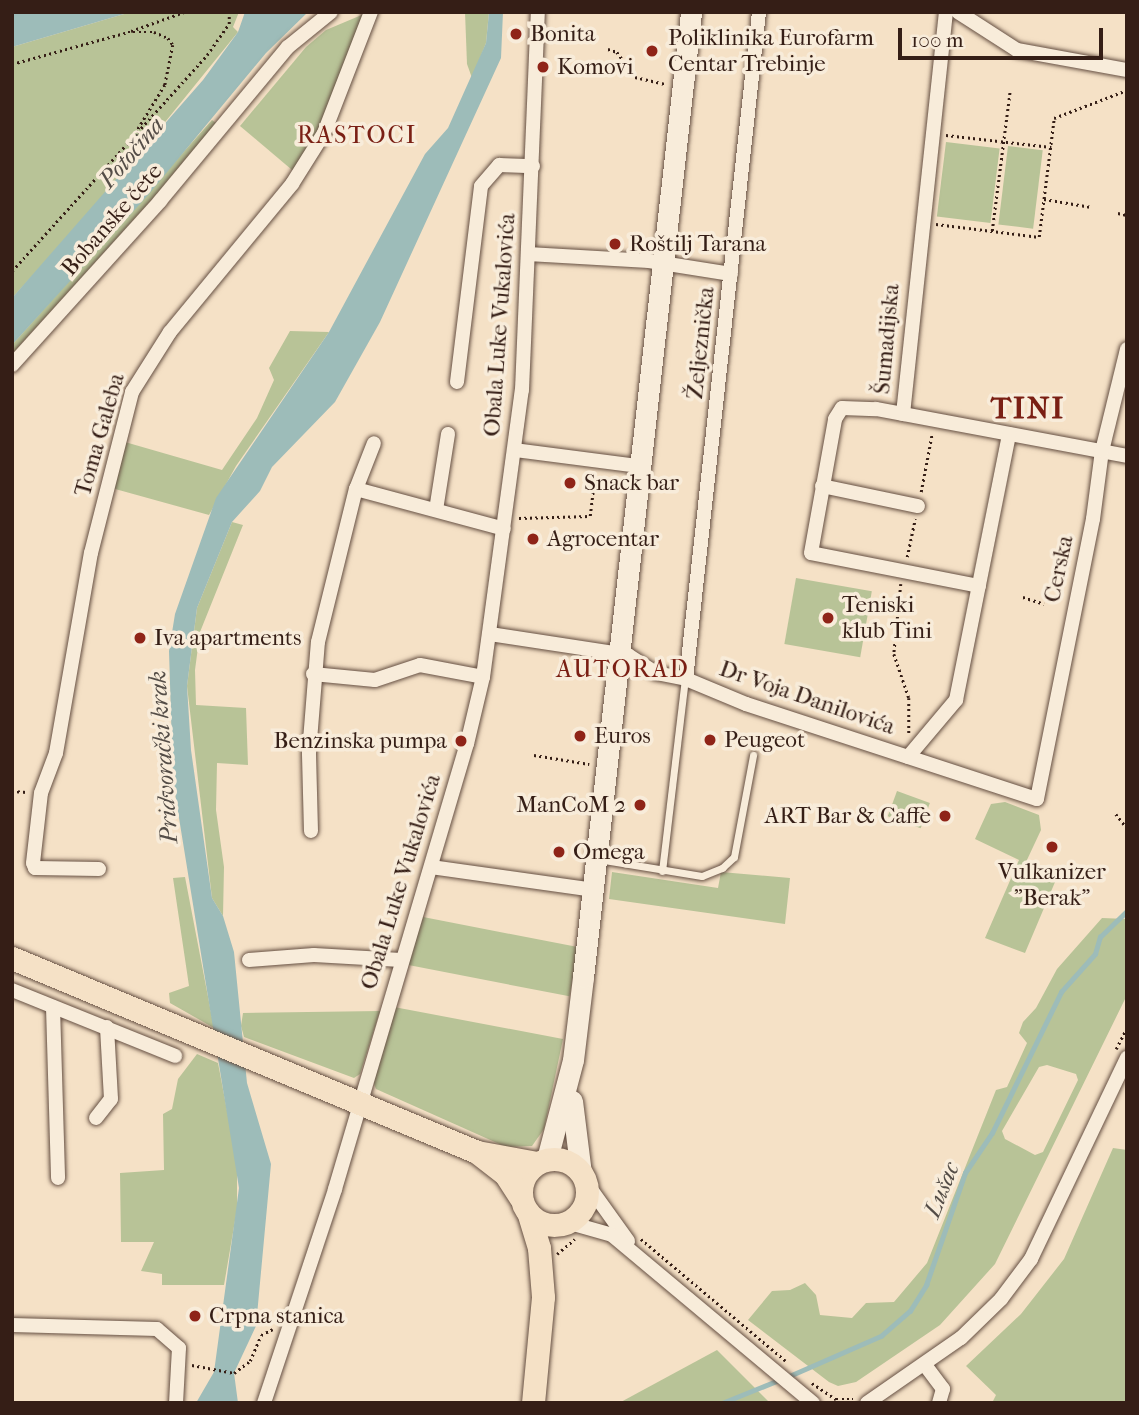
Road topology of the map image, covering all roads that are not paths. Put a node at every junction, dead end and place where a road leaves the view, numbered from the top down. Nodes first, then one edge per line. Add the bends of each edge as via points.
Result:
1 (331, 12) edge
2 (371, 12) edge
3 (538, 12) edge
4 (691, 12) edge
5 (759, 12) edge
6 (946, 12) edge
7 (958, 12) edge
8 (1127, 70) edge
9 (533, 166) junction
10 (528, 254) junction
11 (662, 263) junction
12 (732, 274) junction
13 (1127, 349) edge
14 (12, 365) edge
15 (457, 382) dead end
16 (903, 414) junction
17 (449, 434) dead end
18 (1009, 434) junction
19 (374, 443) dead end
20 (515, 450) junction
21 (1102, 451) junction
22 (1127, 456) edge
23 (638, 466) junction
24 (822, 486) junction
25 (356, 489) junction
26 (918, 506) dead end
27 (436, 510) junction
28 (505, 524) junction
29 (979, 586) junction
30 (490, 634) junction
31 (616, 652) junction
32 (313, 674) junction
33 (483, 677) junction
34 (685, 679) junction
35 (753, 755) dead end
36 (908, 757) junction
37 (1037, 799) joint
38 (311, 831) dead end
39 (598, 859) junction
40 (431, 867) junction
41 (99, 869) dead end
42 (662, 871) junction
43 (594, 890) junction
44 (12, 958) edge
45 (249, 960) dead end
46 (401, 960) junction
47 (12, 990) edge
48 (53, 1007) junction
49 (107, 1027) junction
50 (1121, 1055) edge
51 (175, 1056) dead end
52 (573, 1060) junction
53 (359, 1101) junction
54 (96, 1118) dead end
55 (477, 1152) junction
56 (542, 1161) junction
57 (583, 1177) junction
58 (58, 1178) dead end
59 (525, 1206) junction
60 (565, 1223) junction
61 (642, 1259) junction
62 (543, 1297) junction
63 (12, 1325) edge
64 (925, 1365) junction
65 (862, 1401) edge
66 (176, 1403) edge
67 (264, 1403) edge
68 (533, 1403) edge
69 (813, 1403) edge
70 (939, 1403) edge

1 - 14 street, Bobanske čete via 288,47 160,201
2 - 41 street, Toma Galeba via 324,133 292,184 170,332 132,392 91,553 56,753 41,793 33,863 35,868
3 - 9 street, Obala Luke Vukalovića
4 - 11 street
5 - 12 street, Željeznička
6 - 16 street, Šumadijska
7 - 8 street via 1017,50
9 - 10 street, Obala Luke Vukalovića
9 - 15 street, Obala Luke Vukalovića via 499,165 481,186
10 - 11 street
10 - 20 street, Obala Luke Vukalovića
11 - 12 street
11 - 23 street
12 - 34 street, Željeznička
13 - 21 street, Cerska
16 - 18 street
16 - 24 street, Šumadijska via 852,405 842,408 835,419
17 - 27 street, Obala Luke Vukalovića
18 - 21 street
18 - 29 street
19 - 25 street
20 - 23 street
20 - 28 street, Obala Luke Vukalovića
21 - 22 street
21 - 37 street, Cerska via 1093,519
23 - 31 street
24 - 26 street
24 - 29 street, Šumadijska via 811,553
25 - 27 street
25 - 32 street via 323,609
27 - 28 street
28 - 30 street, Obala Luke Vukalovića
29 - 36 street, Dr Voja Danilovića via 956,700
30 - 31 street, Dr Voja Danilovića
30 - 33 street, Obala Luke Vukalovića
31 - 34 street, Dr Voja Danilovića via 656,673
31 - 39 street
32 - 33 street via 375,680 420,665
32 - 38 street
33 - 40 street, Obala Luke Vukalovića
34 - 36 street, Dr Voja Danilovića
34 - 42 lane
35 - 42 lane via 734,857 702,876
36 - 37 street, Dr Voja Danilovića
39 - 42 lane
39 - 43 street
40 - 43 street
40 - 46 street, Obala Luke Vukalovića
43 - 52 street
44 - 53 main road
45 - 46 street via 314,955
46 - 53 street, Obala Luke Vukalovića
47 - 48 street
48 - 49 street
48 - 58 street
49 - 51 street
49 - 54 street via 111,1099
50 - 64 street via 1031,1259 1001,1299
52 - 56 street
52 - 57 street via 572,1120
53 - 55 main road
53 - 67 street, Obala Luke Vukalovića
55 - 56 main road
55 - 59 main road via 505,1174
56 - 57 main road via 566,1161
56 - 59 main road via 523,1177
57 - 60 main road via 585,1203
57 - 61 street
59 - 60 main road via 538,1222
59 - 62 main road via 539,1248
60 - 61 street via 610,1234
60 - 62 main road
61 - 69 street
62 - 68 main road
63 - 66 street via 157,1329 173,1339 179,1361
64 - 65 street
64 - 70 street via 943,1388

